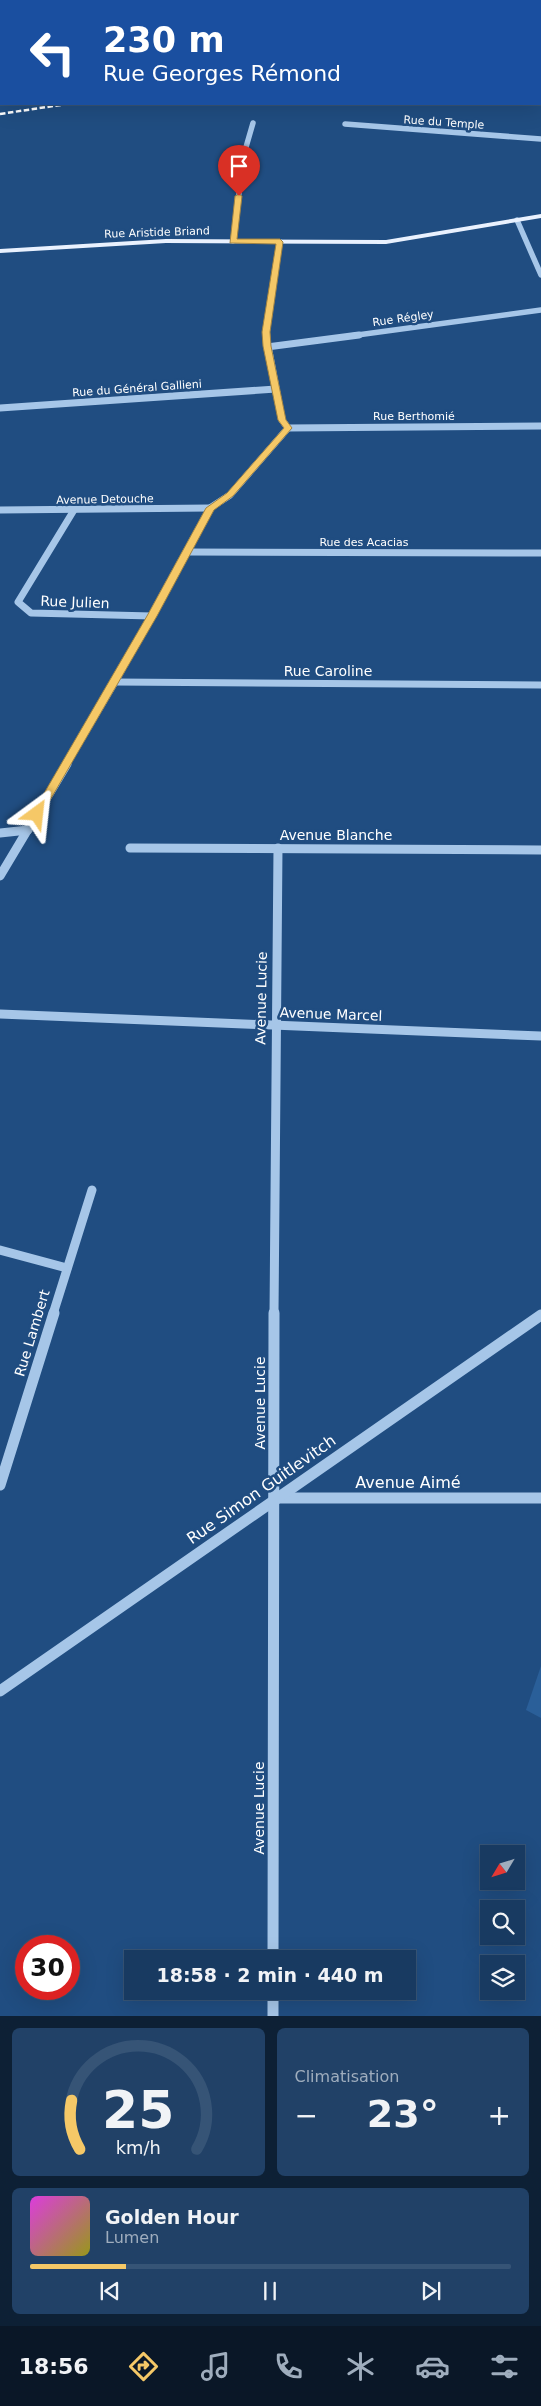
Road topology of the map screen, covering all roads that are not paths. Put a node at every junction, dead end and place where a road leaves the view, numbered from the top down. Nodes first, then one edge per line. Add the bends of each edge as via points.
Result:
1 (253, 123) dead end
2 (345, 124) dead end
3 (541, 139) edge
4 (541, 216) edge
5 (516, 220) junction
6 (233, 241) junction
7 (280, 242) junction
8 (0, 251) edge
9 (541, 275) edge
10 (541, 310) edge
11 (267, 346) junction
12 (276, 388) junction
13 (0, 408) edge
14 (541, 426) edge
15 (288, 428) junction
16 (210, 508) junction
17 (0, 510) edge
18 (74, 510) junction
19 (187, 552) junction
20 (541, 553) edge
21 (152, 616) junction
22 (114, 682) junction
23 (541, 685) edge
24 (28, 830) junction
25 (0, 833) edge
26 (130, 848) dead end
27 (278, 848) junction
28 (541, 850) edge
29 (0, 876) edge
30 (0, 1014) edge
31 (275, 1026) junction
32 (541, 1036) edge
33 (92, 1190) dead end
34 (0, 1250) edge
35 (67, 1268) junction
36 (541, 1315) edge
37 (0, 1485) edge
38 (275, 1498) junction
39 (541, 1498) edge
40 (0, 1691) edge
41 (273, 1950) edge
42 (273, 2000) edge
43 (273, 2016) edge

1 - 6 street via 244,154
2 - 3 street, Rue du Temple
4 - 5 main road, Rue Aristide Briand
5 - 7 main road, Rue Aristide Briand via 386,242
5 - 9 street
6 - 7 main road, Rue Aristide Briand
6 - 8 main road, Rue Aristide Briand via 166,241
7 - 11 street via 266,332
10 - 11 street, Rue Régley
11 - 12 street
12 - 13 street, Rue du Général Gallieni
12 - 15 street via 282,420
14 - 15 street, Rue Berthomié
15 - 16 street via 230,494
16 - 18 street, Avenue Detouche
16 - 19 street
17 - 18 street, Avenue Detouche
18 - 21 street, Rue Julien via 18,602 31,613
19 - 20 street, Rue des Acacias
19 - 21 street
21 - 22 street
22 - 23 street, Rue Caroline
22 - 24 street
24 - 25 street
24 - 29 street
26 - 27 street, Avenue Blanche
27 - 28 street, Avenue Blanche
27 - 31 street, Avenue Lucie
30 - 31 street, Avenue Marcel
31 - 32 street, Avenue Marcel
31 - 38 street, Avenue Lucie
33 - 35 street, Rue Lambert
34 - 35 street
35 - 37 street, Rue Lambert
36 - 38 street, Rue Simon Guitlevitch
38 - 39 street, Avenue Aimé
38 - 40 street, Rue Simon Guitlevitch
38 - 41 street, Avenue Lucie
42 - 43 street

